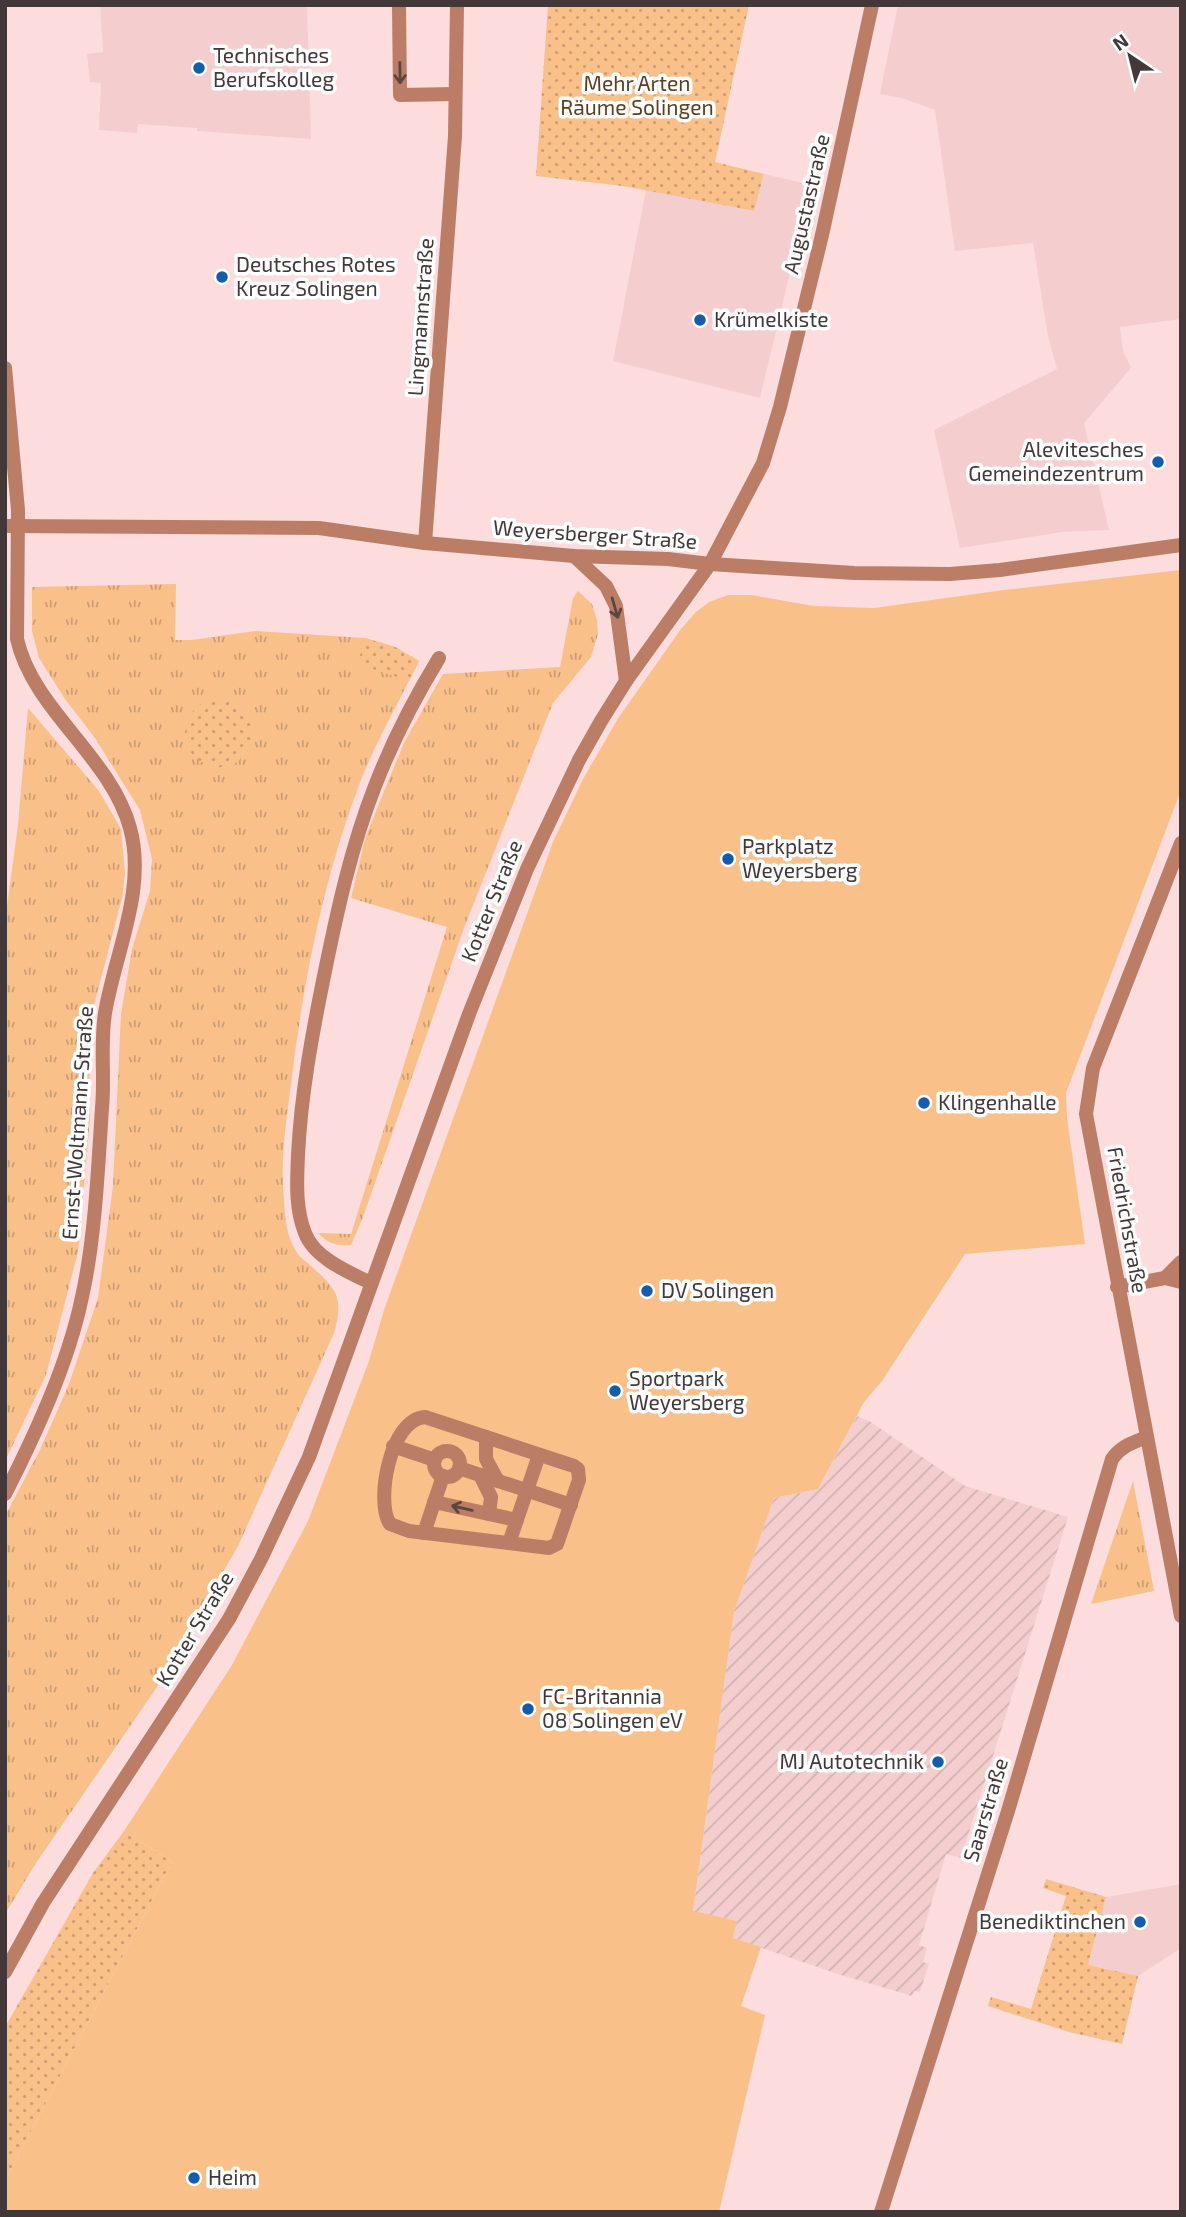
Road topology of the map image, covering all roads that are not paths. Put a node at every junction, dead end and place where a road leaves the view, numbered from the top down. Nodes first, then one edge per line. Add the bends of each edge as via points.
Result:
1 (399, 5) edge
2 (457, 5) edge
3 (872, 5) edge
4 (455, 94) junction
5 (5, 368) edge
6 (12, 526) edge
7 (425, 543) junction
8 (1181, 545) edge
9 (573, 556) junction
10 (710, 564) junction
11 (439, 658) dead end
12 (626, 681) junction
13 (1181, 843) edge
14 (1181, 1262) edge
15 (1165, 1278) junction
16 (1181, 1282) edge
17 (372, 1283) junction
18 (1117, 1287) junction
19 (460, 1429) junction
20 (486, 1437) junction
21 (1147, 1437) junction
22 (393, 1446) junction
23 (451, 1452) junction
24 (539, 1455) junction
25 (435, 1460) junction
26 (459, 1468) junction
27 (480, 1475) junction
28 (443, 1476) junction
29 (498, 1481) junction
30 (527, 1491) junction
31 (5, 1493) edge
32 (434, 1502) junction
33 (571, 1505) junction
34 (489, 1514) junction
35 (517, 1520) junction
36 (424, 1533) junction
37 (509, 1543) junction
38 (1181, 1616) edge
39 (5, 1972) edge
40 (881, 2212) edge

1 -> 4 street via 400,95
2 - 4 street, Lingmannstraße
3 - 10 street, Augustastraße via 780,407 763,463
4 - 7 street, Lingmannstraße
5 - 6 street, Ernst-Woltmann-Straße
6 - 7 street, Weyersberger Straße via 319,528
6 - 31 street, Ernst-Woltmann-Straße via 21,658 112,788 129,824 136,863 105,1014 103,1106 82,1299 55,1384
7 - 9 street, Weyersberger Straße
8 - 10 street, Weyersberger Straße via 950,574
9 - 10 street, Weyersberger Straße
9 -> 12 street via 606,586 616,606
10 - 12 street, Kotter Straße
11 - 17 street via 390,751 355,845 330,946 304,1087 297,1197 305,1234 335,1265
12 - 17 street, Kotter Straße via 579,760 527,869
13 - 18 street, Friedrichstraße via 1093,1068 1088,1093 1086,1114
14 - 15 street
15 - 16 street
15 - 18 street
17 - 39 street, Kotter Straße via 309,1457 229,1619 43,1903
18 - 21 street, Friedrichstraße
19 - 20 street
19 - 22 street via 419,1418 408,1423
19 - 23 street
20 - 24 street
20 - 29 street via 486,1459
21 - 38 street, Friedrichstraße
21 - 40 street, Saarstraße via 1126,1445 1112,1459 1008,1811
22 - 25 street
22 - 36 street via 385,1515 396,1528
23 - 25 street via 440,1453
23 - 26 street via 458,1457
24 - 30 street
24 - 33 street via 578,1469
25 - 28 street
26 - 27 street
26 - 28 street
27 - 29 street
27 - 34 street via 491,1497
28 - 32 street
29 - 30 street
30 - 33 street
30 - 35 street
34 -> 32 street
32 - 36 street
33 - 37 street via 553,1547
34 - 35 street
35 - 37 street
36 - 37 street

